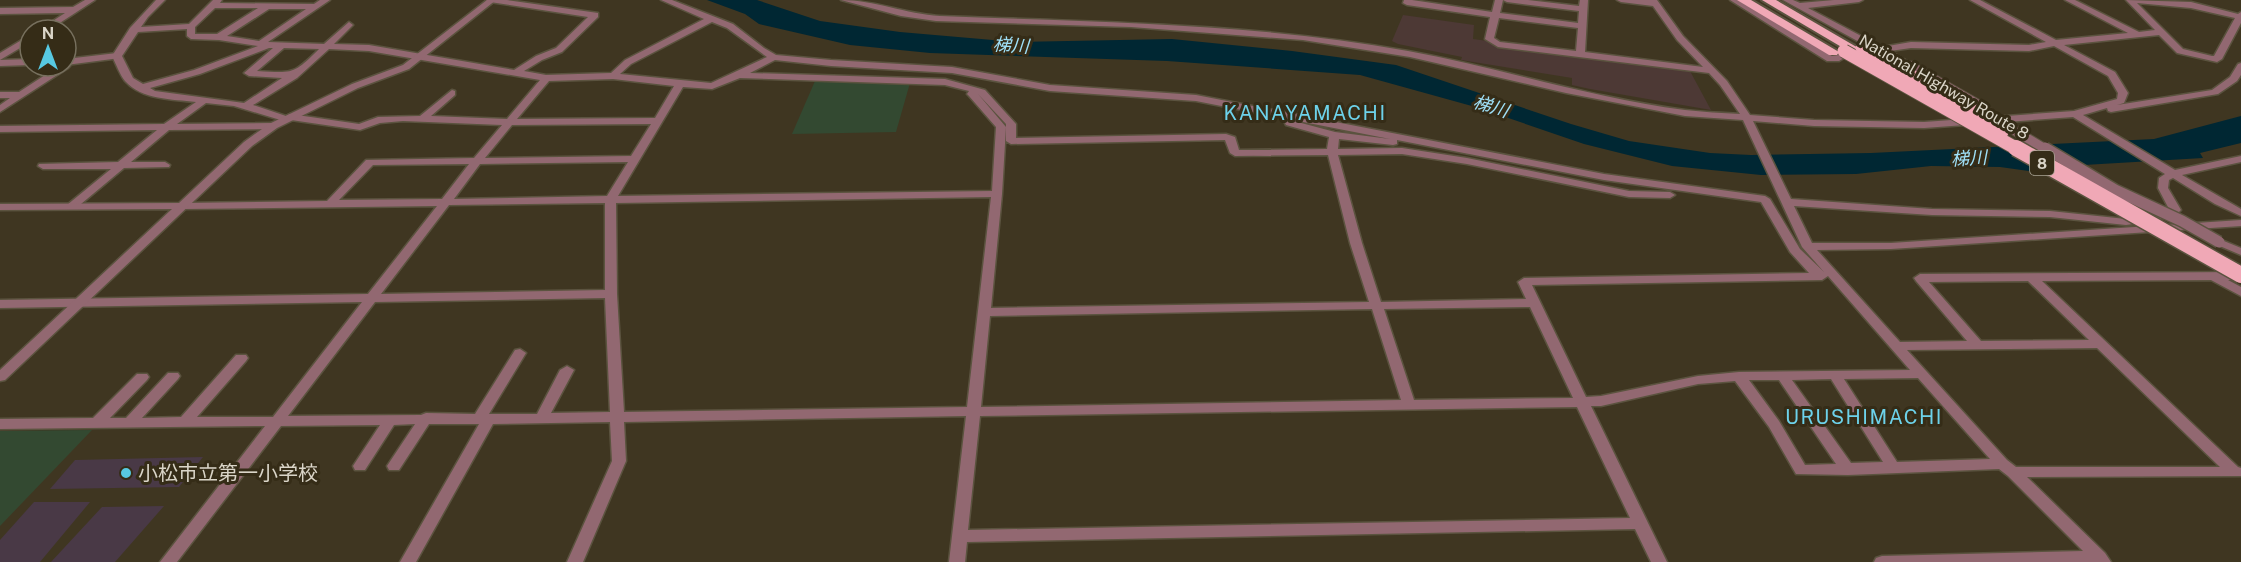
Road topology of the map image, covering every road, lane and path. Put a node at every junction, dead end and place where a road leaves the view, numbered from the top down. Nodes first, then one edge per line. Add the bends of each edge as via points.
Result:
1 (22, 0) edge
2 (91, 0) edge
3 (161, 0) edge
4 (276, 0) edge
5 (327, 0) edge
6 (491, 0) edge
7 (665, 0) edge
8 (845, 0) edge
9 (1408, 0) edge
10 (1499, 0) edge
11 (1507, 0) edge
12 (1621, 0) edge
13 (1734, 0) edge
14 (1743, 0) edge
15 (1754, 0) edge
16 (1767, 0) edge
17 (1777, 0) edge
18 (1786, 0) edge
19 (1859, 0) edge
20 (1974, 0) edge
21 (2069, 0) edge
22 (2130, 0) edge
23 (2135, 0) edge
24 (1841, 1) edge
25 (215, 2) edge
26 (1655, 2) edge
27 (2188, 2) edge
28 (1583, 5) edge
29 (266, 6) junction
30 (1798, 6) junction
31 (316, 7) junction
32 (75, 10) junction
33 (1, 12) edge
34 (1495, 14) junction
35 (2240, 16) edge
36 (62, 18) edge
37 (712, 18) junction
38 (349, 25) dead end
39 (191, 26) junction
40 (1581, 26) junction
41 (133, 30) junction
42 (2162, 32) junction
43 (2137, 34) junction
44 (219, 37) junction
45 (2057, 42) junction
46 (263, 44) junction
47 (18, 46) edge
48 (281, 46) junction
49 (329, 47) junction
50 (1855, 51) junction
51 (1580, 55) junction
52 (117, 56) junction
53 (0, 57) edge
54 (774, 57) junction
55 (418, 58) junction
56 (18, 62) edge
57 (78, 62) edge
58 (0, 63) edge
59 (2241, 66) edge
60 (1713, 72) junction
61 (515, 73) junction
62 (741, 75) junction
63 (294, 76) junction
64 (613, 76) junction
65 (47, 78) edge
66 (546, 78) junction
67 (680, 84) junction
68 (140, 88) junction
69 (976, 91) junction
70 (452, 93) dead end
71 (0, 95) edge
72 (22, 95) junction
73 (204, 100) junction
74 (247, 105) junction
75 (1247, 108) junction
76 (0, 110) edge
77 (2078, 114) junction
78 (289, 118) junction
79 (422, 118) junction
80 (1747, 118) junction
81 (658, 121) junction
82 (509, 122) junction
83 (273, 126) junction
84 (168, 127) junction
85 (0, 129) edge
86 (1334, 135) junction
87 (2003, 137) junction
88 (1438, 144) junction
89 (1332, 152) junction
90 (635, 159) junction
91 (2241, 159) edge
92 (478, 160) junction
93 (121, 165) junction
94 (165, 165) dead end
95 (43, 166) dead end
96 (2171, 173) junction
97 (1709, 193) junction
98 (997, 194) junction
99 (1786, 199) junction
100 (610, 200) junction
101 (445, 203) junction
102 (330, 204) junction
103 (184, 206) junction
104 (0, 207) edge
105 (71, 207) junction
106 (2241, 213) edge
107 (2241, 223) edge
108 (1808, 247) junction
109 (2241, 252) edge
110 (2241, 266) edge
111 (1828, 276) junction
112 (2214, 276) junction
113 (2241, 276) edge
114 (2031, 277) junction
115 (2241, 292) edge
116 (611, 294) junction
117 (372, 298) junction
118 (81, 303) junction
119 (1535, 303) junction
120 (0, 304) edge
121 (1378, 306) junction
122 (984, 312) junction
123 (2101, 344) junction
124 (1977, 345) junction
125 (1896, 346) junction
126 (520, 353) dead end
127 (241, 358) dead end
128 (567, 370) dead end
129 (1923, 374) junction
130 (1782, 375) junction
131 (1835, 375) junction
132 (173, 376) dead end
133 (1739, 376) junction
134 (0, 377) edge
135 (142, 377) dead end
136 (1581, 402) junction
137 (1409, 404) junction
138 (972, 411) junction
139 (617, 416) junction
140 (426, 418) junction
141 (542, 418) junction
142 (391, 419) junction
143 (484, 419) junction
144 (277, 421) junction
145 (130, 422) junction
146 (185, 422) junction
147 (97, 423) junction
148 (0, 424) edge
149 (360, 466) dead end
150 (394, 466) dead end
151 (1893, 467) junction
152 (2008, 468) junction
153 (1848, 470) junction
154 (2238, 472) edge
155 (1640, 523) junction
156 (960, 537) junction
157 (2101, 559) edge
158 (168, 562) edge
159 (408, 562) edge
160 (575, 562) edge
161 (957, 562) edge
162 (1659, 562) edge
163 (1882, 562) edge

1 - 33 street
2 - 32 street
3 - 41 street
4 - 29 street
5 - 31 street
6 - 55 street
6 - 61 street via 596,15 559,50
7 - 37 street
8 - 80 street via 936,18 1131,24 1303,37 1399,52 1684,113
9 - 34 street via 1407,3
10 - 34 street
11 - 28 street
12 - 26 street
13 - 50 street via 1830,59
14 - 50 highway
15 - 50 highway, National Highway Route 8 / 8
16 - 50 highway, National Highway Route 8 / 8
17 - 50 highway
18 - 30 street
19 - 24 street
20 - 45 street
21 - 43 street
22 - 42 street
23 - 27 street
24 - 30 street
25 - 29 street
25 - 39 street
26 - 60 street via 1680,38
27 - 35 street
28 - 40 street
29 - 31 street
29 - 44 street
30 - 50 street
31 - 46 street
32 - 33 street
32 - 36 street
34 - 40 street
34 - 51 street via 1489,39 1498,44
35 - 42 street via 2217,59 2180,51
37 - 54 street
37 - 64 street via 628,62
38 - 49 street
39 - 41 street
39 - 44 street via 190,36
40 - 51 street
41 - 52 street
42 - 43 street
43 - 45 street
44 - 46 street
45 - 50 street via 2029,48 1911,45
45 - 77 street via 2112,74 2123,93 2121,100
46 - 48 street
46 - 68 street via 197,72
47 - 53 street
48 - 49 street
48 - 63 street via 249,73
49 - 55 street via 369,48
49 - 63 street
50 - 87 highway, National Highway Route 8 / 8, bridge
50 - 109 street, bridge via 1909,65 2115,190
51 - 60 street
52 - 57 street
52 - 68 street via 129,80
54 - 62 street
54 - 75 street via 952,70 1050,88 1196,98
55 - 61 street
55 - 78 street
56 - 58 street
59 - 77 street via 2234,80 2215,92
60 - 80 street
61 - 66 street
62 - 67 street via 712,86
62 - 69 street via 926,80
63 - 74 street
64 - 66 street
64 - 67 street
65 - 72 street
66 - 82 street
67 - 81 street
68 - 73 street via 153,94
69 - 89 street via 982,92 1011,124 1011,141 1226,137 1231,139 1235,153
69 - 98 street via 972,94 1001,127
70 - 79 street
71 - 72 street
72 - 76 street
73 - 74 street
73 - 84 street
74 - 78 street
75 - 86 street
75 - 88 street
77 - 80 street via 1891,126
77 - 96 street
78 - 79 street via 360,128 378,120
78 - 83 street
79 - 82 street
80 - 99 street
81 - 82 street
81 - 90 street
82 - 92 street
83 - 84 street
83 - 103 street via 248,144
84 - 85 street
84 - 93 street
86 - 88 street via 1431,147
86 - 89 street
87 - 110 highway, National Highway Route 8 / 8
87 - 113 highway, National Highway Route 8 / 8, bridge
88 - 97 street
89 - 97 street via 1402,151 1629,194
89 - 121 street via 1356,243
90 - 92 street
90 - 100 street
91 - 96 street
92 - 101 street
92 - 102 street via 370,162
93 - 94 street
93 - 95 street
93 - 105 street
96 - 99 street via 2164,178 2163,188 2175,210 2126,222 2050,214 1932,212
96 - 106 street
97 - 111 street via 1765,199 1798,255 1813,271
98 - 100 street
98 - 122 street
99 - 108 street
100 - 101 street
100 - 116 street
101 - 102 street
101 - 117 street
102 - 103 street
103 - 105 street
103 - 118 street
104 - 105 street
107 - 108 street via 1891,246
108 - 111 street
111 - 119 street via 1524,282
111 - 125 street
112 - 113 street
112 - 114 street
112 - 115 street
114 - 123 street
114 - 124 street via 1920,278
116 - 117 street
116 - 139 street
117 - 118 street
117 - 144 street
118 - 120 street
118 - 134 street
119 - 121 street
119 - 136 street
121 - 122 street
121 - 137 street
122 - 138 street
123 - 124 street
123 - 154 street
124 - 125 street
125 - 129 street
126 - 143 street
127 - 146 street
128 - 141 street
129 - 131 street
129 - 152 street
130 - 131 street
130 - 133 street
130 - 153 street
131 - 151 street
132 - 145 street
133 - 136 street
133 - 153 street via 1801,470
135 - 147 street
136 - 137 street
136 - 155 street
137 - 138 street
138 - 139 street
138 - 156 street
139 - 141 street
139 - 160 street via 619,461
140 - 142 street
140 - 143 street
140 - 150 street
141 - 143 street
142 - 144 street
142 - 149 street
143 - 159 street
144 - 146 street
144 - 158 street
145 - 146 street
145 - 147 street
147 - 148 street
151 - 152 street
151 - 153 street
152 - 154 street
152 - 157 street
155 - 156 street
155 - 162 street
156 - 161 street
157 - 163 street

